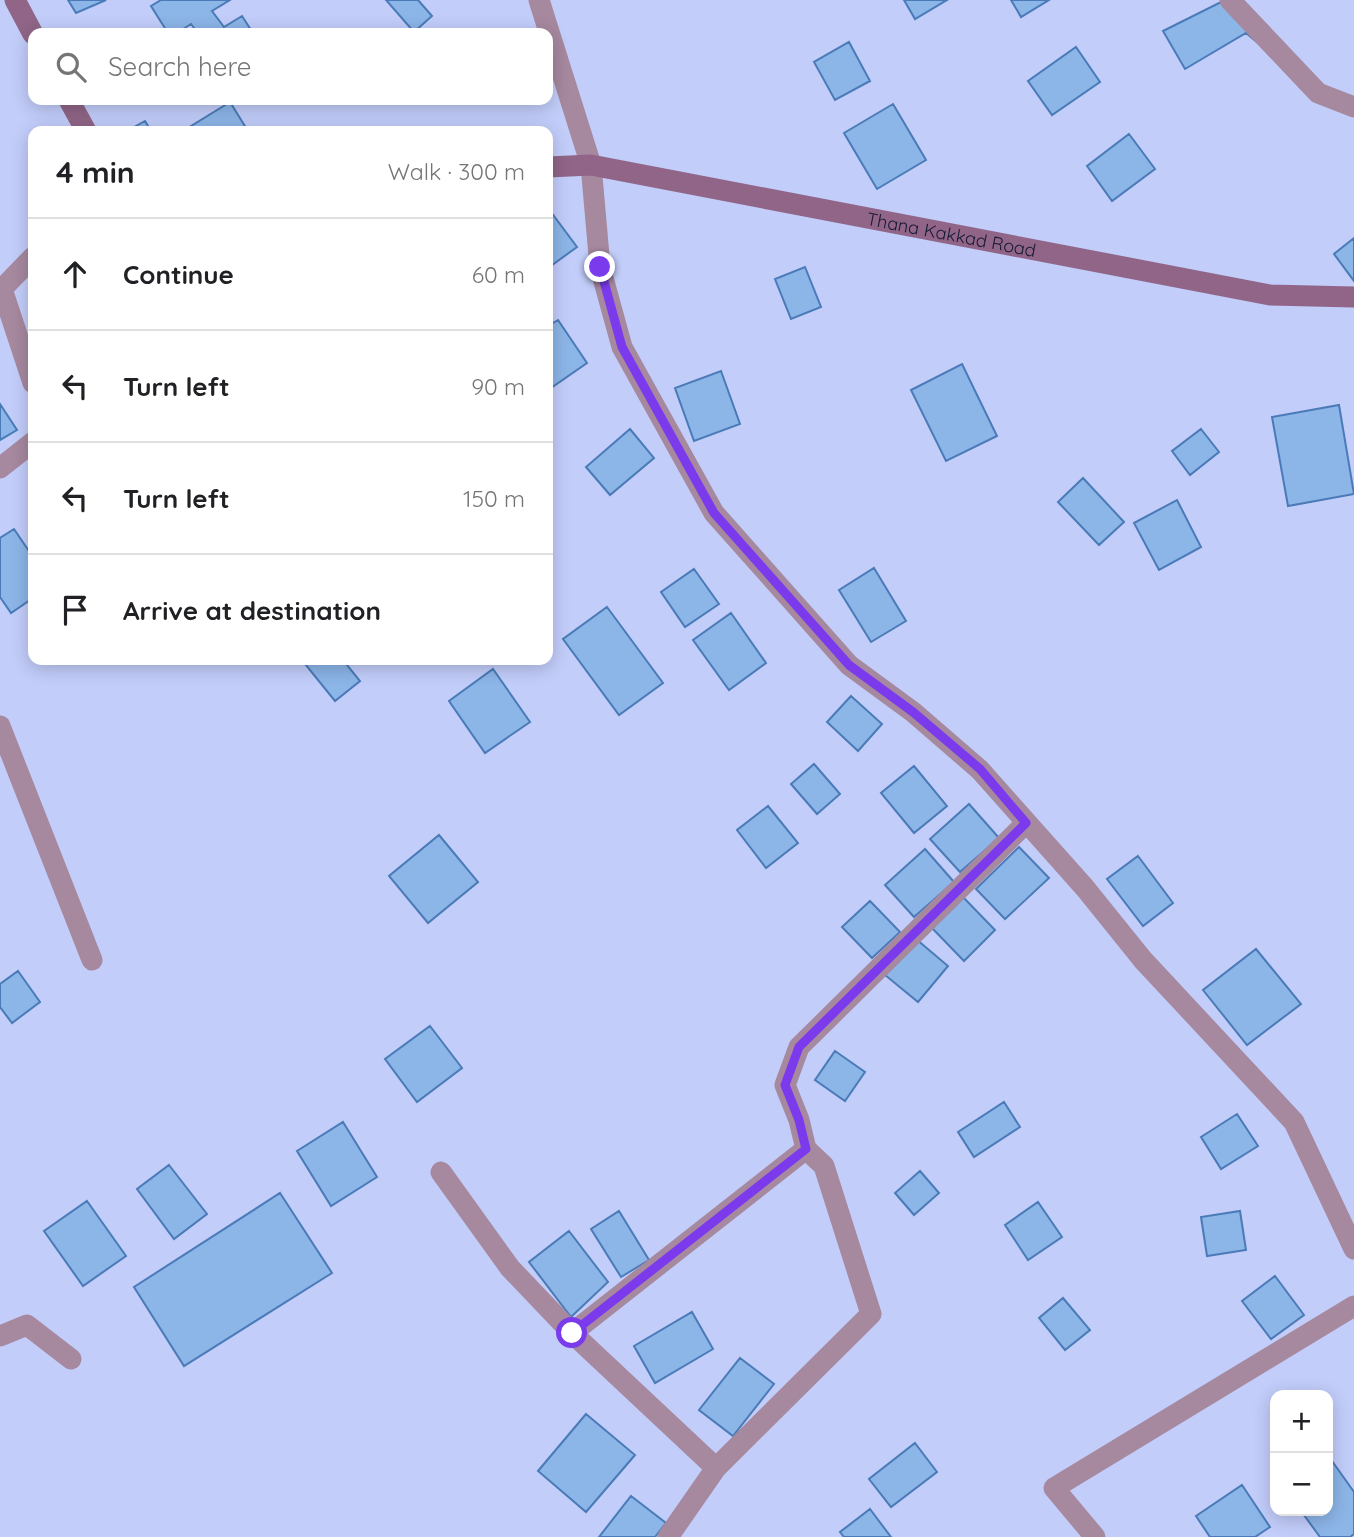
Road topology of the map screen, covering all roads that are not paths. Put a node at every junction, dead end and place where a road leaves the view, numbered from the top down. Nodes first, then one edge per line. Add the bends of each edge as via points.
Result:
1 (15, 0) edge
2 (539, 0) edge
3 (1230, 0) edge
4 (30, 28) edge
5 (548, 28) edge
6 (553, 44) edge
7 (72, 105) edge
8 (1354, 107) edge
9 (83, 126) edge
10 (591, 165) junction
11 (553, 167) edge
12 (28, 262) edge
13 (1354, 297) edge
14 (28, 368) edge
15 (28, 446) edge
16 (0, 468) edge
17 (0, 726) edge
18 (1026, 823) junction
19 (92, 960) dead end
20 (806, 1149) junction
21 (441, 1172) dead end
22 (1354, 1249) edge
23 (1354, 1306) edge
24 (572, 1333) junction
25 (0, 1336) edge
26 (71, 1359) dead end
27 (716, 1468) junction
28 (668, 1537) edge
29 (1095, 1537) edge

1 - 4 main road
2 - 5 street
3 - 8 street via 1318,93
6 - 10 street
7 - 9 main road
10 - 11 main road, Thana Kakkad Road
10 - 13 main road, Thana Kakkad Road via 1270,295
10 - 18 street via 600,267 622,347 714,513 849,665 980,769
12 - 14 street via 2,289
15 - 16 street
17 - 19 street
18 - 20 street via 799,1047 785,1085
18 - 22 street via 1143,961 1294,1122
20 - 24 street
20 - 27 street via 824,1166 871,1314
21 - 24 street via 510,1268
23 - 29 street via 1054,1488
24 - 27 street
25 - 26 street via 27,1325
27 - 28 street

